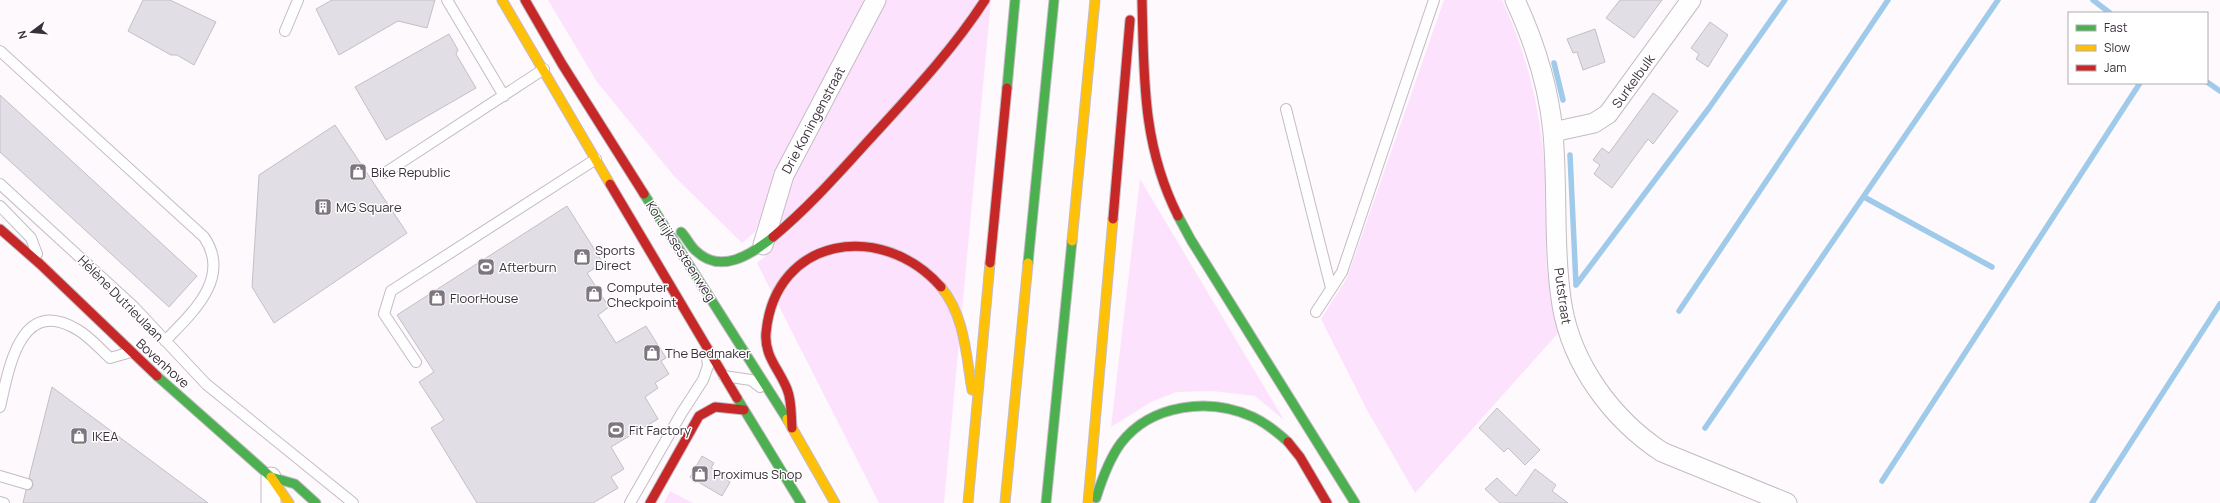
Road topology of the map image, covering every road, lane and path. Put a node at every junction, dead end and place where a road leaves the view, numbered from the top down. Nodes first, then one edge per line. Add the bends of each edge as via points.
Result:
1 (298, 0) edge
2 (447, 0) edge
3 (502, 0) edge
4 (525, 0) edge
5 (876, 0) edge
6 (986, 0) edge
7 (1015, 0) edge
8 (1054, 0) edge
9 (1095, 0) edge
10 (1142, 0) edge
11 (1434, 0) edge
12 (1515, 0) edge
13 (1692, 0) edge
14 (1131, 8) dead end
15 (285, 31) dead end
16 (0, 51) edge
17 (544, 69) junction
18 (504, 96) junction
19 (1286, 108) dead end
20 (1553, 132) junction
21 (596, 159) junction
22 (385, 172) dead end
23 (0, 184) edge
24 (0, 206) edge
25 (660, 220) junction
26 (0, 229) edge
27 (768, 241) junction
28 (40, 264) junction
29 (1331, 288) junction
30 (1316, 312) dead end
31 (165, 341) junction
32 (706, 347) junction
33 (131, 352) junction
34 (416, 362) dead end
35 (724, 375) junction
36 (703, 380) junction
37 (771, 395) junction
38 (0, 407) edge
39 (744, 410) junction
40 (977, 416) junction
41 (792, 428) junction
42 (0, 476) edge
43 (271, 477) junction
44 (27, 484) dead end
45 (1777, 501) edge
46 (0, 502) edge
47 (4, 503) edge
48 (271, 503) edge
49 (289, 503) edge
50 (316, 503) edge
51 (353, 503) edge
52 (630, 503) edge
53 (650, 503) edge
54 (801, 503) edge
55 (835, 503) edge
56 (968, 503) edge
57 (1005, 503) edge
58 (1046, 503) edge
59 (1088, 503) edge
60 (1094, 503) edge
61 (1327, 503) edge
62 (1355, 503) edge

1 - 15 lane
2 - 18 lane
3 - 17 main road, Kortrijksesteenweg
4 - 25 main road, Kortrijksesteenweg
5 - 27 street, Drie Koningenstraat via 784,175
6 - 27 main road via 965,31 929,75 800,215
7 - 40 main road
8 - 57 main road
9 - 58 main road
10 - 62 main road via 1144,86 1150,138 1165,190 1191,240
11 - 29 lane via 1342,272
12 - 20 street, Putstraat via 1542,77
13 - 20 street, Surkelbulk via 1602,120
14 - 59 main road
16 - 31 lane via 204,237 210,246 215,268 205,295 191,315
17 - 18 lane
17 - 21 main road, Kortrijksesteenweg
18 - 22 lane
19 - 29 lane
20 - 45 street, Putstraat via 1558,268 1562,306 1570,335 1587,372 1615,412 1645,441 1662,452
21 - 32 main road, Kortrijksesteenweg
21 - 34 lane via 391,291 384,314
23 - 31 lane, Hélène Dutrieulaan via 134,307
24 - 28 lane via 31,238
25 - 27 main road via 672,223 697,252 716,262 735,260 751,254
25 - 37 main road, Kortrijksesteenweg via 724,316
26 - 28 main road, Bovenhove
28 - 33 main road, Bovenhove
29 - 30 lane
31 - 51 lane, Hélène Dutrieulaan via 206,384
32 - 35 main road, Kortrijksesteenweg
32 - 36 lane via 708,366
33 - 38 lane via 110,358 79,331 60,321 42,322 28,329 19,341 11,360
33 - 43 main road, Bovenhove
35 - 36 lane
35 - 37 lane via 751,380
35 - 39 main road, Kortrijksesteenweg
36 - 52 lane
37 - 41 main road, Kortrijksesteenweg
39 - 53 main road via 718,405 706,409 699,416
39 - 54 main road, Kortrijksesteenweg
40 - 41 main road via 960,326 953,304 936,280 917,264 891,250 868,245 845,245 812,256 785,280 772,302 766,337 767,355 789,394
40 - 56 main road
41 - 55 main road, Kortrijksesteenweg
42 - 44 lane
43 - 48 street
43 - 49 main road
43 - 50 main road, Bovenhove via 295,484
46 - 47 lane
60 - 61 main road via 1115,452 1127,436 1146,421 1168,410 1189,405 1229,408 1248,414 1268,426 1290,444

